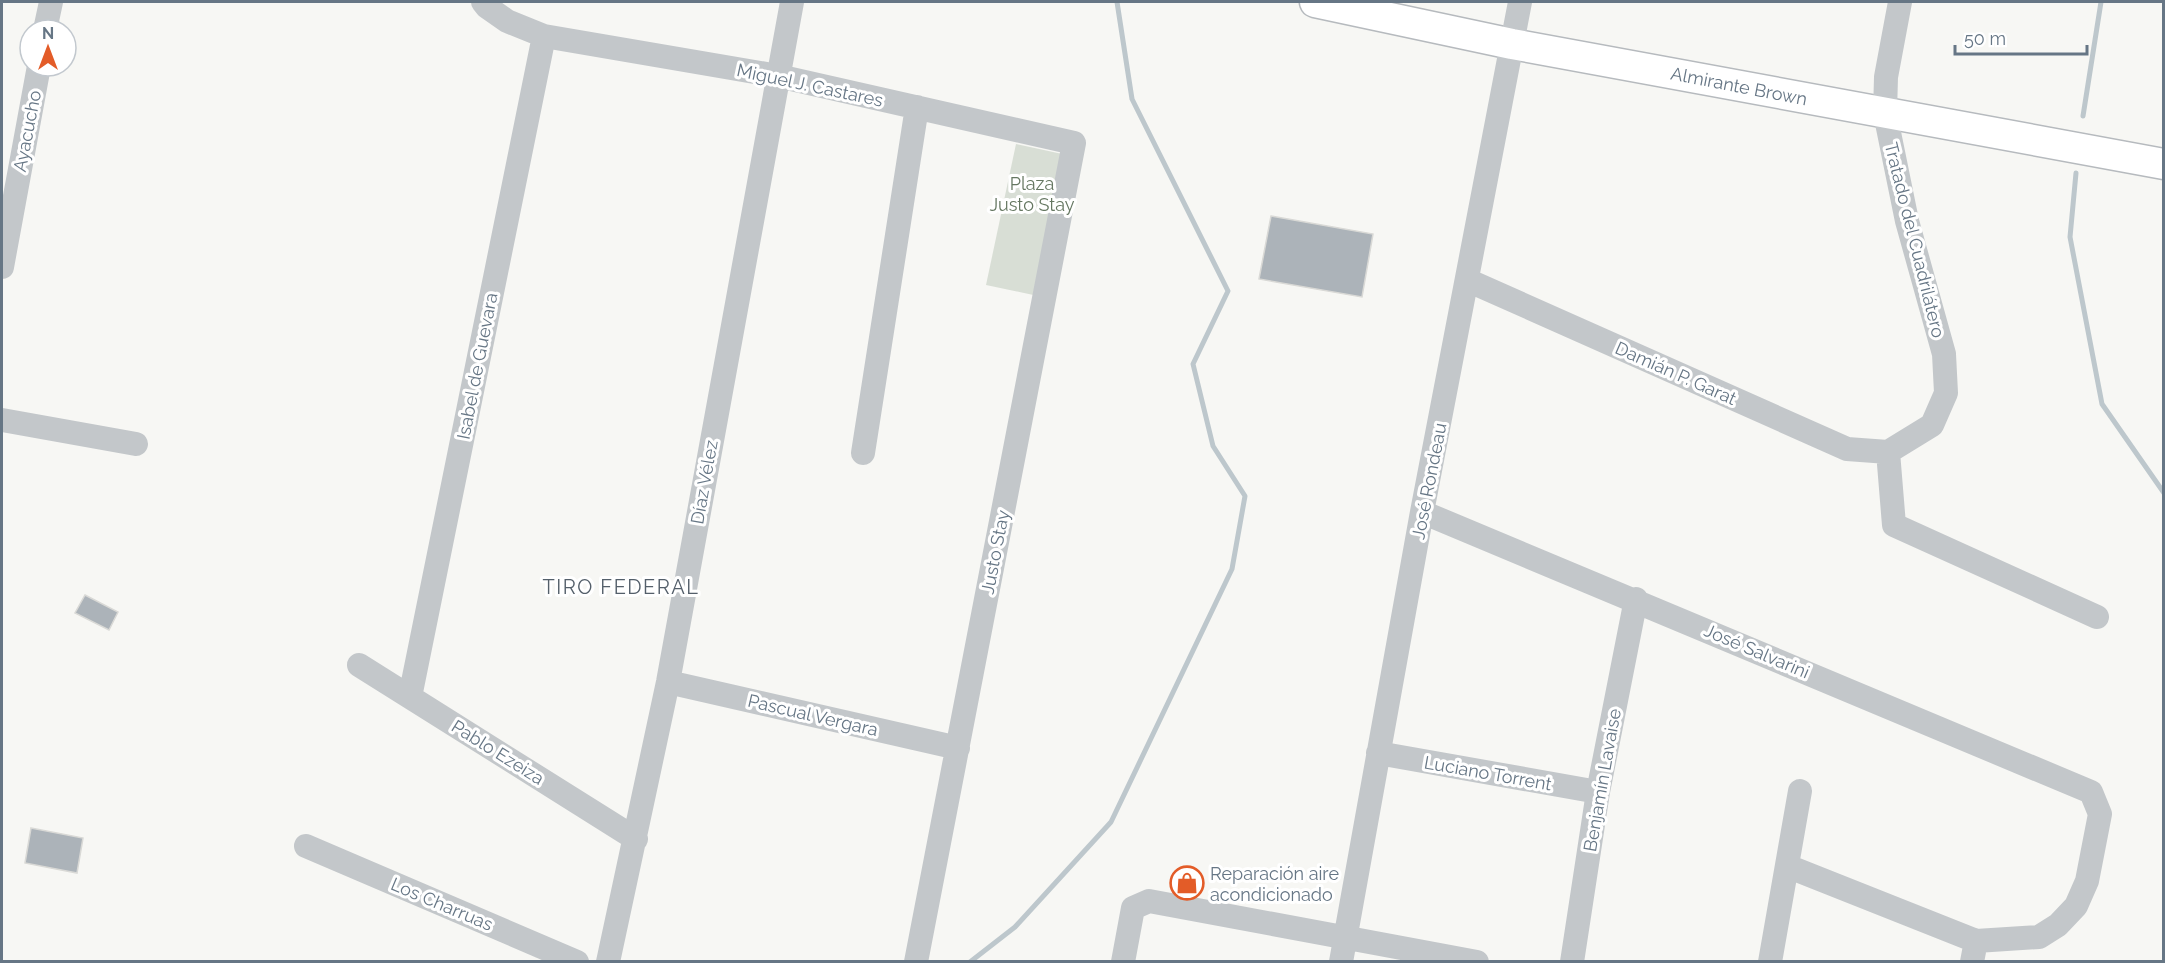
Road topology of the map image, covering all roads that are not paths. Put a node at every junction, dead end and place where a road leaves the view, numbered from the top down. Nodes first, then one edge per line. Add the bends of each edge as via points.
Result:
1 (51, 2) edge
2 (483, 2) edge
3 (792, 2) edge
4 (1315, 2) edge
5 (1520, 2) edge
6 (1900, 2) edge
7 (1361, 6) edge
8 (48, 18) edge
9 (544, 36) junction
10 (1512, 45) junction
11 (778, 76) junction
12 (37, 78) edge
13 (917, 107) junction
14 (1884, 114) junction
15 (1074, 143) joint
16 (2163, 164) edge
17 (2, 267) edge
18 (1467, 280) junction
19 (2, 420) edge
20 (136, 444) dead end
21 (1888, 452) junction
22 (864, 453) dead end
23 (1422, 512) junction
24 (1636, 599) junction
25 (2097, 617) dead end
26 (359, 665) dead end
27 (668, 682) junction
28 (410, 697) junction
29 (958, 748) junction
30 (1378, 753) junction
31 (1800, 791) dead end
32 (1598, 792) junction
33 (636, 839) junction
34 (306, 846) dead end
35 (1787, 866) junction
36 (1346, 938) junction
37 (1974, 951) edge
38 (577, 962) edge
39 (608, 962) edge
40 (916, 962) edge
41 (1124, 962) edge
42 (1341, 962) edge
43 (1477, 962) edge
44 (1572, 962) edge
45 (1770, 962) edge

1 - 8 street
2 - 9 street, Miguel J. Castares via 507,21
3 - 11 street, Díaz Vélez
4 - 7 main road, Almirante Brown
5 - 10 street, José Rondeau
6 - 14 street, Tratado del Cuadrilátero via 1886,77
7 - 10 main road, Almirante Brown
9 - 11 street, Miguel J. Castares
9 - 28 street, Isabel de Guevara
10 - 14 main road, Almirante Brown
10 - 18 street, José Rondeau
11 - 13 street, Miguel J. Castares
11 - 27 street, Díaz Vélez
12 - 17 street, Ayacucho
13 - 15 street, Miguel J. Castares
13 - 22 street
14 - 16 main road, Almirante Brown
14 - 21 street, Tratado del Cuadrilátero via 1907,221 1944,354 1946,393 1932,425
15 - 29 street, Justo Stay
18 - 21 street, Damián P. Garat via 1847,448
18 - 23 street, José Rondeau
19 - 20 street
21 - 25 street via 1894,525
23 - 24 street, José Salvarini
23 - 30 street, José Rondeau
24 - 32 street, Benjamín Lavaise
24 - 37 street, José Salvarini via 2091,792 2100,814 2086,881 2076,906 2058,925 2039,937
26 - 28 street, Pablo Ezeiza
27 - 29 street, Pascual Vergara
27 - 33 street, Díaz Vélez
28 - 33 street, Pablo Ezeiza
29 - 40 street, Justo Stay
30 - 32 street, Luciano Torrent
30 - 36 street, José Rondeau
31 - 35 street
32 - 44 street, Benjamín Lavaise
33 - 39 street, Díaz Vélez
34 - 38 street, Los Charruas
35 - 37 street
35 - 45 street
36 - 41 street via 1149,901 1133,908
36 - 42 street, José Rondeau
36 - 43 street

